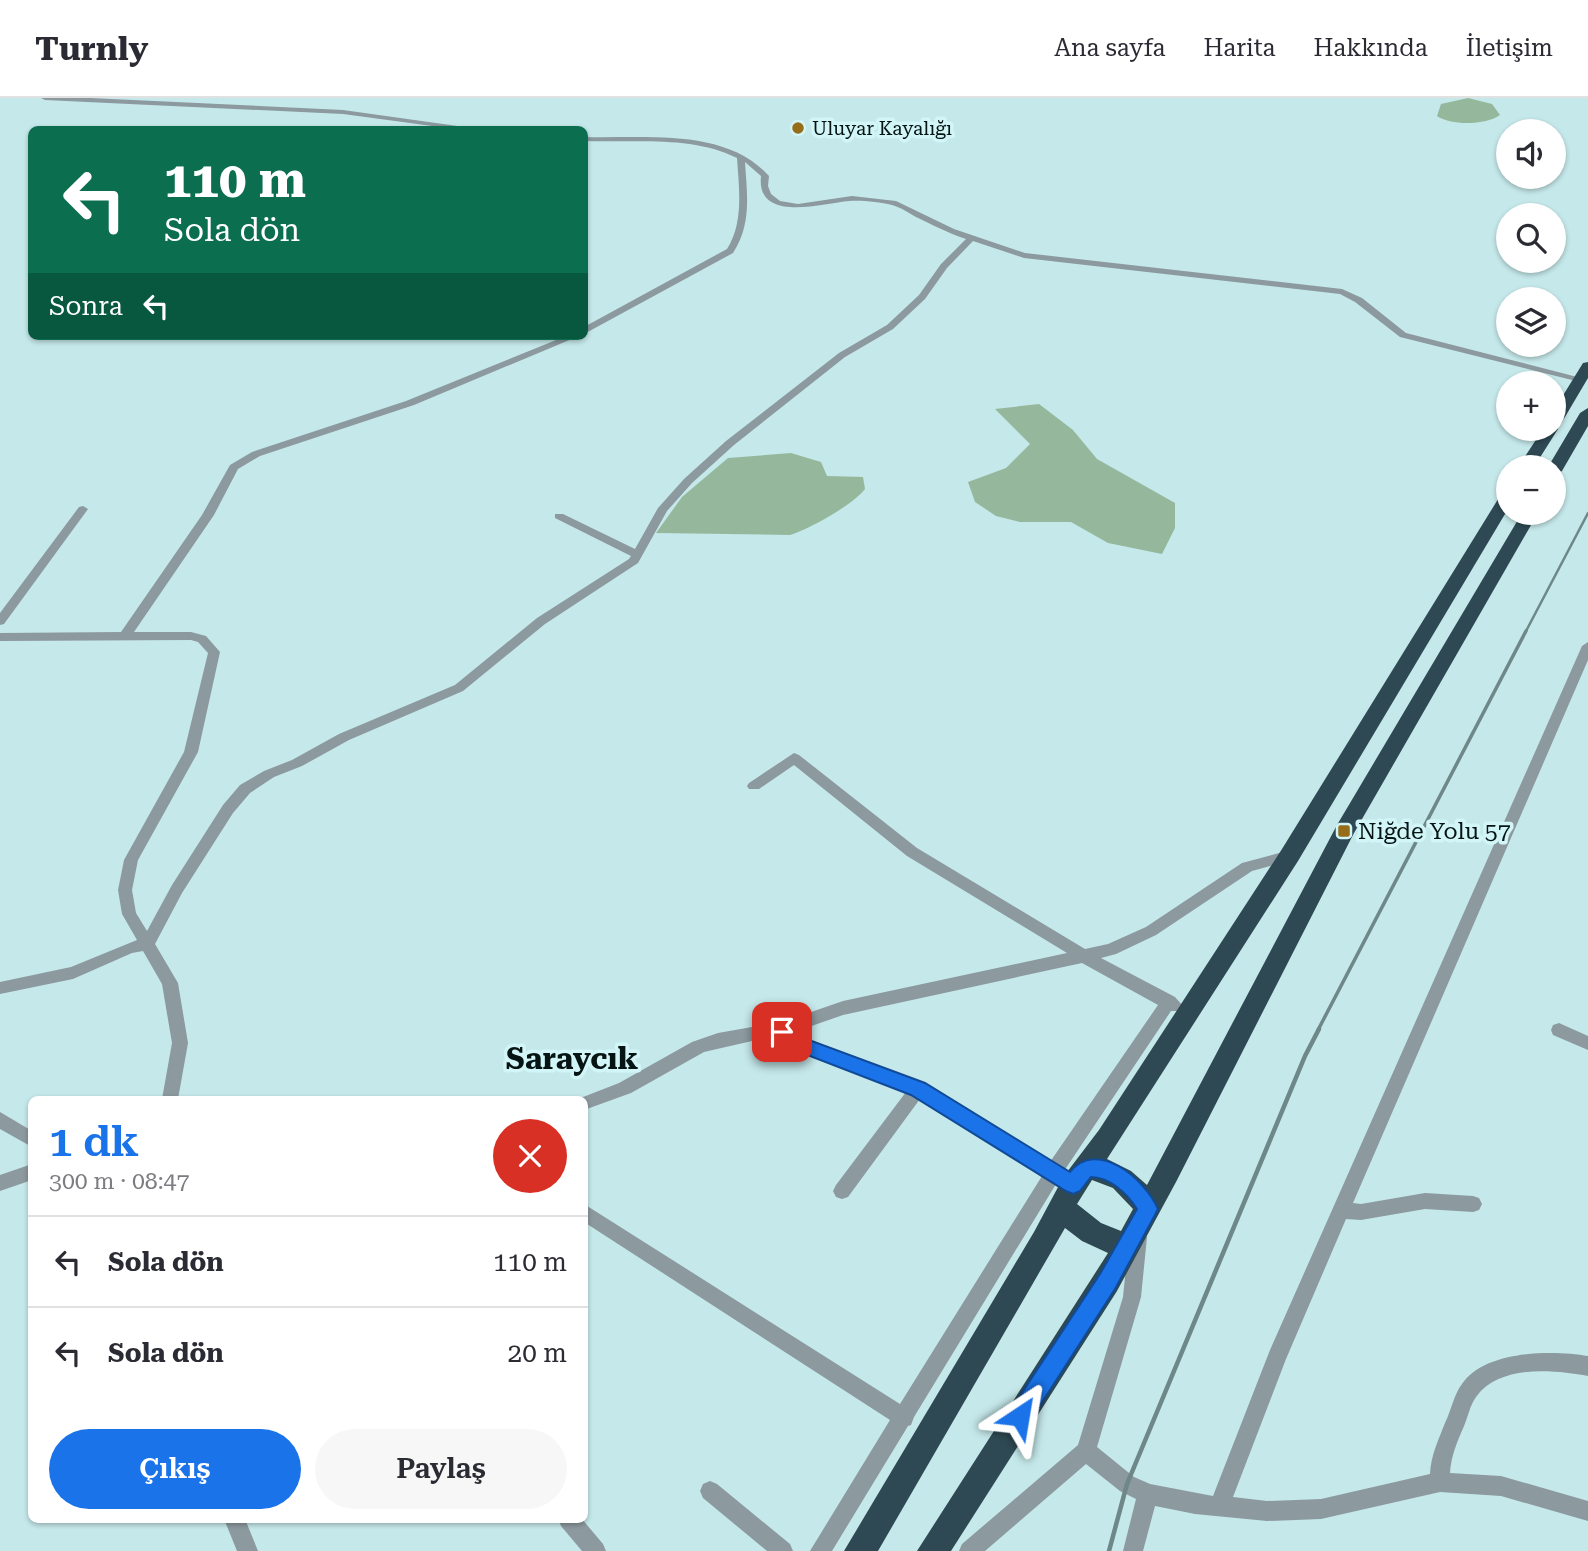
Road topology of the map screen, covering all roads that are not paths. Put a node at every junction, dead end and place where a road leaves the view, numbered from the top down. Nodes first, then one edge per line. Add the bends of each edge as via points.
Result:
1 (45, 98) edge
2 (452, 126) edge
3 (588, 139) edge
4 (741, 158) junction
5 (971, 239) junction
6 (588, 329) edge
7 (564, 340) edge
8 (1584, 372) edge
9 (1566, 402) edge
10 (1588, 413) edge
11 (1563, 455) edge
12 (83, 509) dead end
13 (559, 516) dead end
14 (1496, 516) edge
15 (1523, 525) edge
16 (638, 554) junction
17 (0, 621) edge
18 (125, 636) junction
19 (0, 637) edge
20 (1588, 646) edge
21 (754, 786) dead end
22 (1290, 855) junction
23 (147, 944) junction
24 (1085, 957) junction
25 (0, 988) edge
26 (1169, 1002) junction
27 (1189, 1013) junction
28 (1559, 1030) dead end
29 (777, 1036) junction
30 (1588, 1043) edge
31 (918, 1089) junction
32 (171, 1096) edge
33 (588, 1101) edge
34 (0, 1120) edge
35 (28, 1138) edge
36 (28, 1173) edge
37 (0, 1183) edge
38 (1068, 1183) junction
39 (842, 1191) dead end
40 (1473, 1204) dead end
41 (1342, 1210) junction
42 (588, 1215) edge
43 (1138, 1225) junction
44 (1588, 1366) edge
45 (904, 1418) junction
46 (1086, 1451) junction
47 (1440, 1482) junction
48 (710, 1491) dead end
49 (1147, 1494) junction
50 (1220, 1505) junction
51 (1588, 1511) edge
52 (236, 1523) edge
53 (572, 1523) edge
54 (248, 1551) edge
55 (596, 1551) edge
56 (783, 1551) edge
57 (820, 1551) edge
58 (860, 1551) edge
59 (933, 1551) edge
60 (969, 1551) edge
61 (1133, 1551) edge

1 - 2 street via 343,112
3 - 4 street via 708,145
4 - 5 street via 759,167 768,195 778,204 873,199 910,208
4 - 6 street via 742,225 740,238 730,251
5 - 8 street via 1024,255 1342,292 1403,334
5 - 16 street via 890,327 833,362 688,481 662,510
7 - 18 street via 410,403 240,462
8 - 9 highway
10 - 11 highway
12 - 17 street
13 - 16 street
14 - 22 highway
15 - 43 highway via 1344,831
16 - 23 street via 541,621 459,688 344,737 246,789 191,866
18 - 19 street
18 - 23 street via 191,636 202,639 214,652 191,752 131,860 125,890 129,914
20 - 41 street
21 - 24 street via 794,758 912,852
22 - 24 street via 1247,867 1151,931
22 - 27 highway
23 - 25 street via 74,974
23 - 32 street via 170,983 180,1043
24 - 26 street
24 - 29 street via 844,1008 793,1025
26 - 27 street
26 - 38 street
27 - 38 highway
28 - 30 street
29 - 31 street
29 - 33 street via 752,1034 718,1040 625,1088
31 - 38 street
31 - 39 street
34 - 35 street
36 - 37 street
38 - 43 highway via 1071,1218 1099,1237
38 - 43 highway via 1113,1173 1139,1195
38 - 45 street
38 - 58 highway
40 - 41 street via 1425,1201 1361,1212
41 - 50 street via 1277,1357
42 - 45 street
43 - 46 street via 1132,1297
43 - 59 highway via 1107,1282
44 - 47 street via 1534,1361 1477,1381 1440,1458
45 - 57 street
46 - 49 street
46 - 60 street
47 - 50 street via 1321,1509 1267,1511
47 - 51 street via 1511,1488
48 - 56 street
49 - 50 street
49 - 61 street
52 - 54 street
53 - 55 street

